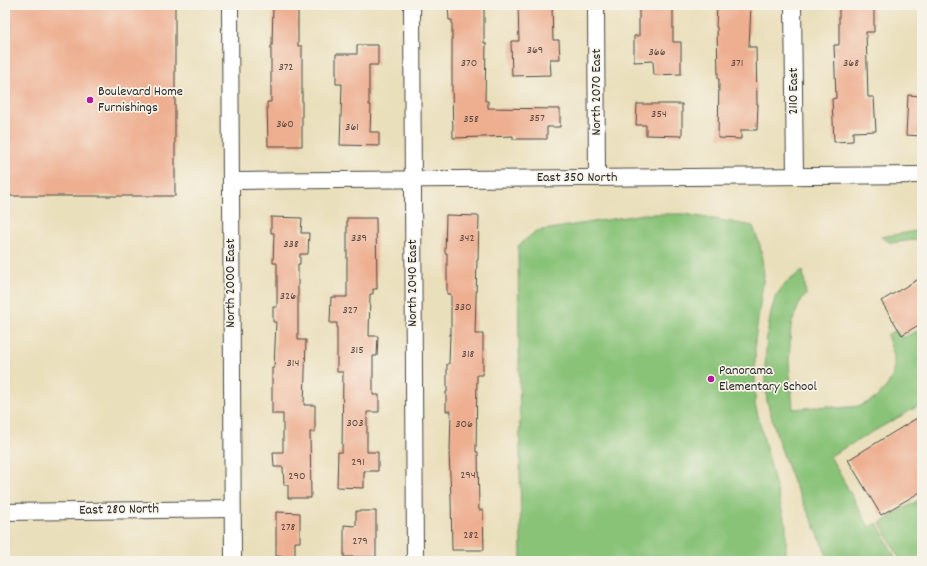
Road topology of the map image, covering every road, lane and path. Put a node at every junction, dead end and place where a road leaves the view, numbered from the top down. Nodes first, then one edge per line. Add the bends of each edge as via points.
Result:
1 (230, 5) edge
2 (412, 5) edge
3 (596, 5) edge
4 (793, 5) edge
5 (922, 175) edge
6 (795, 176) junction
7 (597, 178) junction
8 (413, 180) junction
9 (231, 181) junction
10 (232, 509) junction
11 (5, 512) edge
12 (233, 561) edge
13 (415, 561) edge

1 - 9 street, North 2000 East
2 - 8 street, North 2040 East
3 - 7 street, North 2070 East
4 - 6 street, 2110 East
5 - 6 street, East 350 North
6 - 7 street, East 350 North
7 - 8 street, East 350 North
8 - 9 street, East 350 North
8 - 13 street, North 2040 East
9 - 10 street, North 2000 East
10 - 11 street, East 280 North
10 - 12 street, North 2000 East

